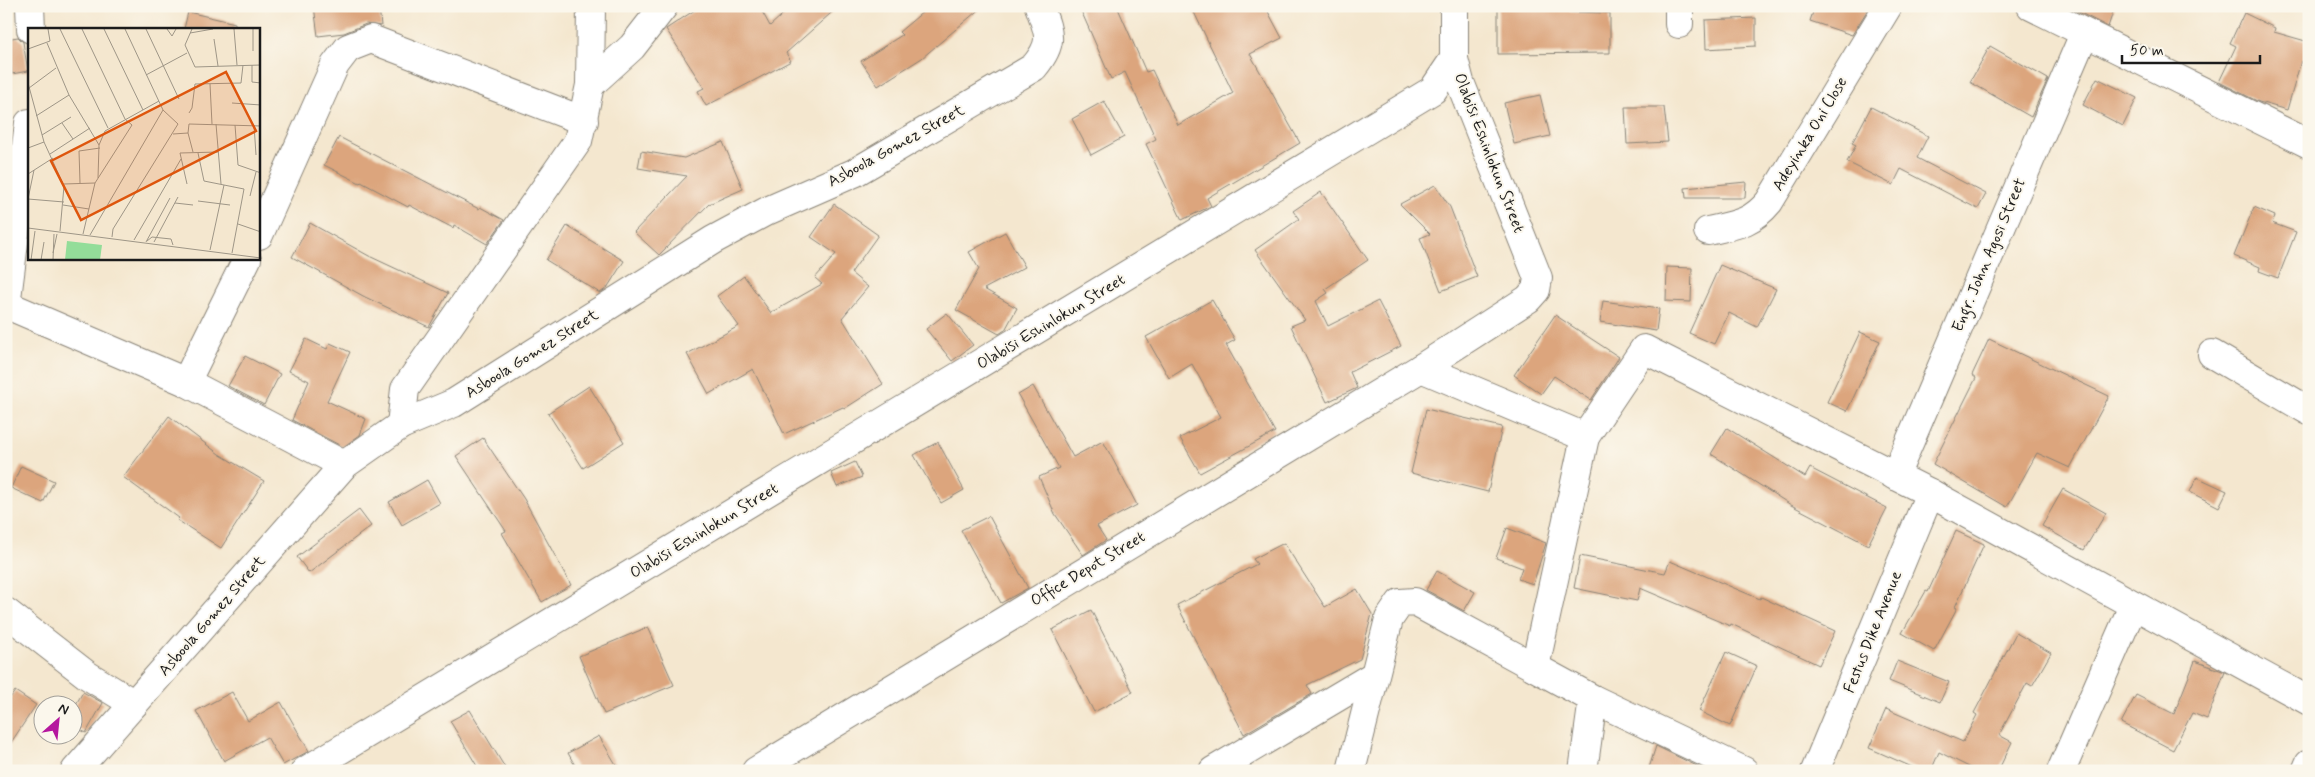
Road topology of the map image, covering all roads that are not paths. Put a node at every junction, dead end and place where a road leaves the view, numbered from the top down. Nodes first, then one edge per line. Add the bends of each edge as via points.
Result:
1 (30, 6) edge
2 (591, 6) edge
3 (664, 6) edge
4 (1454, 6) edge
5 (1888, 6) edge
6 (2031, 6) edge
7 (1043, 16) edge
8 (31, 28) edge
9 (2084, 34) junction
10 (1454, 59) junction
11 (590, 85) junction
12 (584, 121) junction
13 (28, 131) edge
14 (2309, 144) edge
15 (1708, 231) dead end
16 (260, 233) edge
17 (247, 260) edge
18 (6, 306) edge
19 (2212, 354) dead end
20 (1421, 368) junction
21 (186, 382) junction
22 (2309, 411) edge
23 (401, 426) junction
24 (1585, 437) junction
25 (344, 465) junction
26 (1895, 476) junction
27 (1930, 493) junction
28 (2133, 606) junction
29 (6, 612) edge
30 (1535, 666) junction
31 (1373, 676) junction
32 (1594, 699) junction
33 (2309, 701) edge
34 (134, 704) junction
35 (2309, 764) edge
36 (75, 771) edge
37 (305, 771) edge
38 (756, 771) edge
39 (1213, 771) edge
40 (1350, 771) edge
41 (1582, 771) edge
42 (1744, 771) edge
43 (1815, 771) edge
44 (2061, 771) edge
45 (2306, 771) edge

1 - 8 street
2 - 11 street
3 - 11 street via 632,48
4 - 10 street
5 - 15 street, Adeyinka Oni Close via 1769,202 1747,222
6 - 9 street
7 - 23 street, Asboola Gomez Street via 1050,37 1046,53 1034,67 854,173 767,211 713,240 454,403
9 - 14 street
9 - 26 street, Engr. John Agosi Street
10 - 20 street, Olabisi Eshinlokun Street via 1460,82 1538,278 1536,290 1528,299
10 - 37 street, Olabisi Eshinlokun Street via 1433,90 1425,95
11 - 12 street
12 - 16 street via 371,40 348,48 335,65
12 - 23 street via 578,141 405,390
13 - 18 street
17 - 21 street
18 - 21 street
19 - 22 street
20 - 24 street
20 - 38 street, Office Depot Street
21 - 25 street
23 - 25 street, Asboola Gomez Street
24 - 26 street via 1644,349
24 - 30 street
25 - 34 street, Asboola Gomez Street
26 - 27 street
27 - 28 street
27 - 43 street, Festus Dike Avenue
28 - 33 street
28 - 44 street
29 - 34 street via 87,675
30 - 31 street via 1415,602 1400,603 1390,619
30 - 32 street
31 - 39 street
31 - 40 street
32 - 41 street
32 - 42 street
34 - 36 street, Asboola Gomez Street
35 - 45 street

